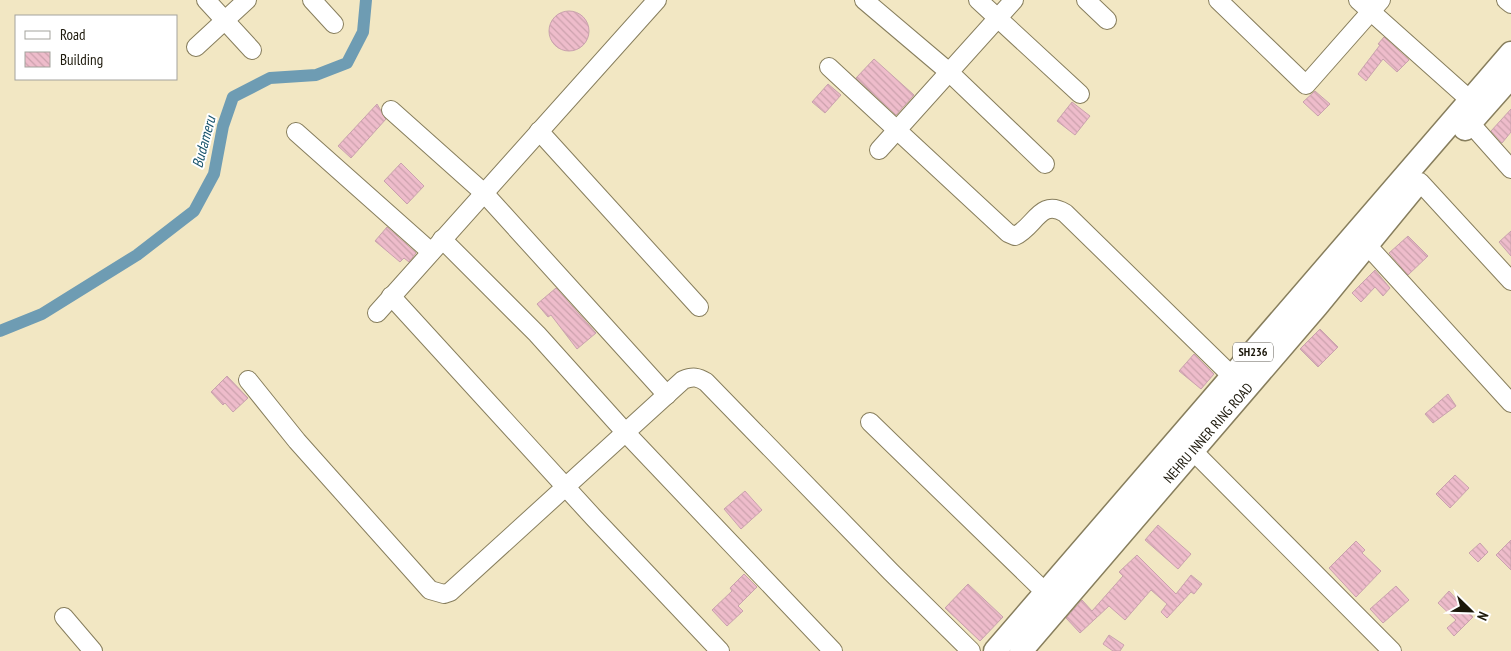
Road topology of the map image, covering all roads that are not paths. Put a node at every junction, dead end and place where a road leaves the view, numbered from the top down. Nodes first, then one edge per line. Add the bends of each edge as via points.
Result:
1 (206, 0) edge
2 (247, 0) edge
3 (312, 0) edge
4 (656, 0) edge
5 (864, 0) edge
6 (978, 0) edge
7 (1014, 0) edge
8 (1086, 0) edge
9 (1218, 0) edge
10 (1506, 0) edge
11 (1370, 4) edge
12 (1511, 4) edge
13 (998, 17) junction
14 (1107, 20) dead end
15 (225, 21) junction
16 (334, 24) dead end
17 (196, 46) dead end
18 (252, 50) dead end
19 (1511, 52) edge
20 (829, 67) dead end
21 (948, 72) junction
22 (1511, 77) edge
23 (1080, 94) dead end
24 (1470, 100) junction
25 (391, 110) dead end
26 (1470, 123) junction
27 (898, 129) junction
28 (539, 131) junction
29 (296, 132) dead end
30 (879, 150) dead end
31 (1045, 164) dead end
32 (1511, 169) edge
33 (1420, 182) junction
34 (484, 193) junction
35 (1367, 245) junction
36 (437, 246) junction
37 (1511, 281) edge
38 (391, 296) junction
39 (699, 307) dead end
40 (377, 313) dead end
41 (1232, 376) junction
42 (248, 380) dead end
43 (667, 395) junction
44 (1511, 403) edge
45 (870, 422) dead end
46 (626, 433) junction
47 (1193, 451) junction
48 (566, 486) junction
49 (1045, 592) junction
50 (64, 617) dead end
51 (93, 651) edge
52 (720, 651) edge
53 (833, 651) edge
54 (971, 651) edge
55 (995, 651) edge
56 (1021, 651) edge
57 (1392, 651) edge

1 - 15 street
2 - 15 street
3 - 16 street
4 - 28 street
5 - 21 street
6 - 13 street
7 - 13 street
8 - 14 street
9 - 11 street via 1306,85
10 - 12 street
11 - 24 street
13 - 21 street
13 - 23 street
15 - 17 street
15 - 18 street
19 - 24 main road, SH236
20 - 27 street
21 - 27 street
21 - 31 street
22 - 26 main road, NEHRU INNER RING ROAD / SH236
24 - 41 main road, SH236
25 - 34 street
26 - 32 street
26 - 33 main road, NEHRU INNER RING ROAD / SH236
27 - 30 street
27 - 41 street via 1008,233 1015,236 1021,233 1046,208 1055,207 1065,213
28 - 34 street
28 - 39 street
29 - 36 street
33 - 35 main road, NEHRU INNER RING ROAD / SH236
33 - 37 street
34 - 36 street
34 - 43 street
35 - 44 street
35 - 47 main road, NEHRU INNER RING ROAD / SH236
36 - 38 street
36 - 46 street via 537,334
38 - 40 street
38 - 48 street
41 - 49 main road, SH236
42 - 48 street via 297,441 430,590 437,593 450,592
43 - 46 street
43 - 54 street via 692,376 706,382
45 - 49 street
46 - 48 street
46 - 53 street
47 - 56 main road, NEHRU INNER RING ROAD / SH236
47 - 57 street
48 - 52 street
49 - 55 main road, SH236
50 - 51 street

